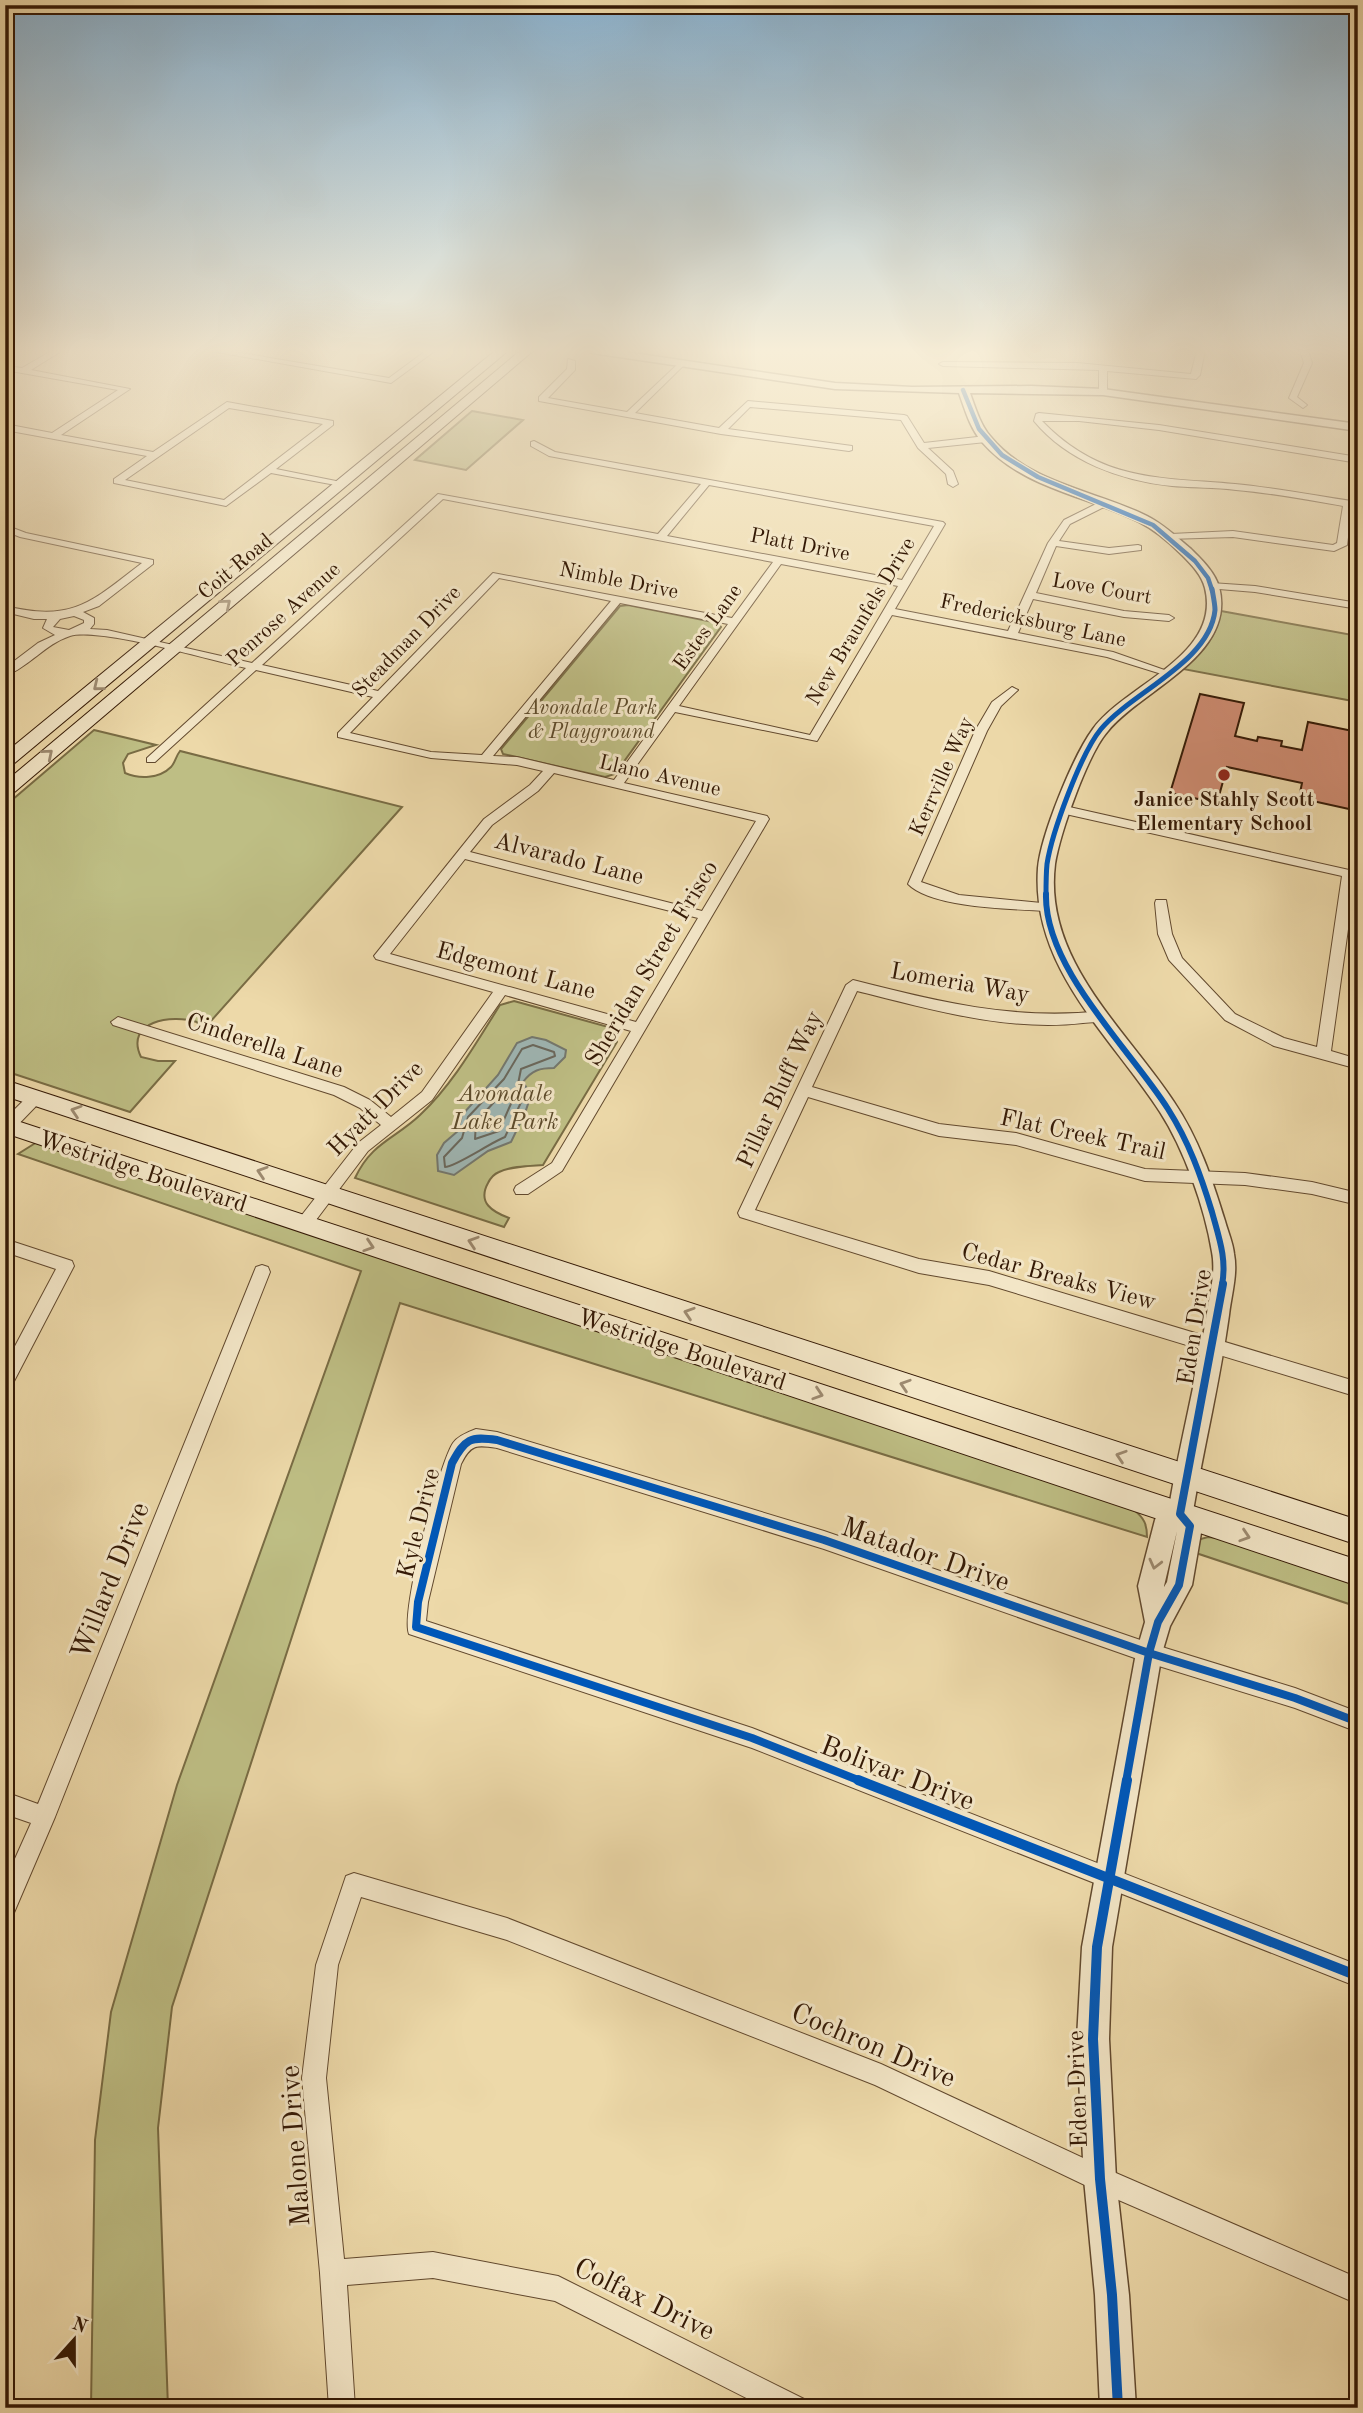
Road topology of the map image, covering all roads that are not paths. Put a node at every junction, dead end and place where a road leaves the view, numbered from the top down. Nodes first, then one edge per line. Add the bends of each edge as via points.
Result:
1 (143, 463) edge
2 (279, 463) edge
3 (367, 463) edge
4 (393, 463) edge
5 (600, 463) edge
6 (938, 463) edge
7 (1014, 463) edge
8 (1098, 463) edge
9 (269, 470) junction
10 (707, 482) junction
11 (341, 484) junction
12 (953, 484) dead end
13 (363, 488) junction
14 (441, 496) joint
15 (1103, 504) junction
16 (1353, 504) edge
17 (5, 528) edge
18 (1171, 537) junction
19 (660, 538) junction
20 (1053, 543) junction
21 (1138, 548) dead end
22 (779, 560) junction
23 (497, 575) joint
24 (905, 584) junction
25 (1211, 586) junction
26 (1029, 595) junction
27 (618, 599) junction
28 (94, 604) junction
29 (1358, 606) edge
30 (5, 609) edge
31 (888, 611) junction
32 (71, 613) junction
33 (34, 615) junction
34 (57, 616) junction
35 (1169, 618) dead end
36 (89, 619) junction
37 (734, 622) junction
38 (49, 628) junction
39 (72, 633) junction
40 (107, 633) junction
41 (1012, 635) junction
42 (150, 643) junction
43 (42, 645) junction
44 (174, 648) junction
45 (255, 666) junction
46 (5, 673) edge
47 (1168, 673) junction
48 (1012, 690) dead end
49 (381, 695) junction
50 (672, 708) junction
51 (342, 735) joint
52 (486, 757) junction
53 (151, 760) dead end
54 (5, 762) edge
55 (551, 769) junction
56 (617, 785) junction
57 (5, 791) edge
58 (1065, 810) junction
59 (762, 818) joint
60 (462, 854) junction
61 (1353, 875) edge
62 (1161, 902) dead end
63 (1047, 907) junction
64 (705, 916) junction
65 (853, 985) joint
66 (502, 990) junction
67 (1101, 1016) junction
68 (118, 1022) dead end
69 (639, 1028) junction
70 (1323, 1054) junction
71 (1358, 1064) edge
72 (5, 1088) edge
73 (803, 1090) junction
74 (35, 1098) junction
75 (391, 1125) junction
76 (6, 1127) edge
77 (1202, 1179) junction
78 (522, 1190) dead end
79 (327, 1194) junction
80 (1358, 1199) edge
81 (746, 1213) joint
82 (304, 1224) junction
83 (5, 1245) edge
84 (262, 1272) dead end
85 (1214, 1346) junction
86 (5, 1382) edge
87 (1358, 1390) edge
88 (476, 1437) joint
89 (1186, 1477) junction
90 (1180, 1514) junction
91 (1358, 1533) edge
92 (1358, 1573) edge
93 (416, 1628) joint
94 (1149, 1653) junction
95 (1358, 1722) edge
96 (5, 1803) edge
97 (44, 1817) junction
98 (1109, 1877) junction
99 (354, 1884) joint
100 (5, 1907) edge
101 (1358, 1976) edge
102 (1100, 2179) junction
103 (333, 2273) junction
104 (1358, 2291) edge
105 (342, 2408) edge
106 (795, 2408) edge
107 (1118, 2408) edge

1 - 9 street via 117,481 226,503
2 - 9 street
3 - 11 main road, Coit Road
4 - 13 main road, Coit Road
5 - 10 street
6 - 12 street
7 - 15 street
8 - 16 street via 1161,482 1244,487
9 - 11 street
10 - 19 street
10 - 24 street, New Braunfels Drive via 940,524
11 - 13 main road
11 - 42 main road, Coit Road
44 -> 13 main road, Coit Road
14 - 19 street, Platt Drive
14 - 45 street, Penrose Avenue
15 - 18 street via 1141,518
15 - 20 street via 1067,522
16 - 18 street via 1342,545 1334,548 1233,534
17 - 28 street via 150,562
18 - 25 street via 1199,565
19 - 22 street, Platt Drive
20 - 21 street via 1108,551
20 - 26 street
22 - 24 street, Platt Drive
22 - 37 street, Estes Lane
23 - 27 street, Nimble Drive
23 - 49 street, Steadman Drive
24 - 31 street, New Braunfels Drive
25 - 29 street
25 - 47 street, Eden Drive via 1215,602 1205,635
26 - 35 street, Love Court
26 - 41 street
27 - 37 street, Nimble Drive
27 - 52 street
28 - 32 street
28 - 36 street
30 - 33 street
31 - 41 street, Fredericksburg Lane
31 - 50 street, New Braunfels Drive via 813,739
32 - 34 street
32 - 36 street
33 - 34 street
33 - 38 street
34 - 38 street
36 - 39 street
36 - 40 street
37 - 50 street, Estes Lane
38 - 39 street
38 - 43 street
39 - 40 street
39 - 43 street
40 - 42 street
41 - 47 street, Fredericksburg Lane via 1108,654
42 - 44 street
42 -> 54 main road, Coit Road
43 - 46 street
44 - 45 street
57 -> 44 main road, Coit Road
45 - 49 street
45 - 53 street, Penrose Avenue
47 - 58 street, Eden Drive via 1100,731
48 - 63 street, Kerrville Way via 996,704 981,731 914,884 979,901
49 - 51 street, Steadman Drive
50 - 56 street, Estes Lane
51 - 52 street, Llano Avenue via 425,754
52 - 55 street, Llano Avenue
55 - 56 street, Llano Avenue
55 - 60 street via 529,792 493,817
56 - 59 street, Llano Avenue
58 - 61 street
58 - 63 street, Eden Drive via 1047,861
59 - 64 street, Sheridan Street Frisco
60 - 64 street, Alvarado Lane
60 - 66 street, Edgemont Lane via 381,956
61 - 70 street
62 - 70 street via 1165,934 1176,960 1230,1017 1279,1042
63 - 67 street, Eden Drive via 1057,947
64 - 69 street, Sheridan Street Frisco
65 - 67 street, Lomeria Way via 968,1012 1078,1020
65 - 73 street, Pillar Bluff Way
66 - 69 street, Edgemont Lane
66 - 75 street, Hyatt Drive via 434,1087
67 - 77 street, Eden Drive via 1186,1139
68 - 75 street, Cinderella Lane via 339,1091
69 - 78 street, Sheridan Street Frisco via 557,1167
70 - 71 street
72 - 74 main road, Westridge Boulevard
73 - 77 street, Flat Creek Trail via 939,1130 1016,1139 1144,1175
73 - 81 street, Pillar Bluff Way
74 - 76 street
79 -> 74 main road, Westridge Boulevard
75 - 79 street, Hyatt Drive via 363,1147
76 - 82 main road, Westridge Boulevard
77 - 80 street, Flat Creek Trail via 1245,1179
77 - 85 street, Eden Drive via 1224,1258
79 - 82 street, Hyatt Drive
89 -> 79 main road, Westridge Boulevard
81 - 85 street, Cedar Breaks View via 919,1266 989,1278
82 -> 90 main road, Westridge Boulevard
83 - 86 street via 66,1266
84 - 97 street, Willard Drive
85 - 87 street, Cedar Breaks View
85 - 89 street, Eden Drive
88 - 93 street, Kyle Drive via 461,1446 452,1463 418,1602
88 - 94 street, Matador Drive via 824,1540
89 - 90 street, Eden Drive
89 - 91 main road, Westridge Boulevard
90 -> 92 main road, Westridge Boulevard
90 - 94 street, Eden Drive via 1190,1526 1178,1585 1158,1622
93 - 98 street, Bolivar Drive via 752,1738
94 - 95 street, Matador Drive
94 - 98 street, Eden Drive
96 - 97 street
97 - 100 street, Willard Drive
98 - 101 street, Bolivar Drive
98 - 102 street, Eden Drive via 1097,1947 1093,2039
99 - 102 street, Cochron Drive via 508,1929 663,1989 881,2076
99 - 103 street, Malone Drive via 327,1965 314,2078
102 - 104 street, Cochron Drive
102 - 107 street, Eden Drive
103 - 105 street, Malone Drive
103 - 106 street, Colfax Drive via 433,2265 558,2289

